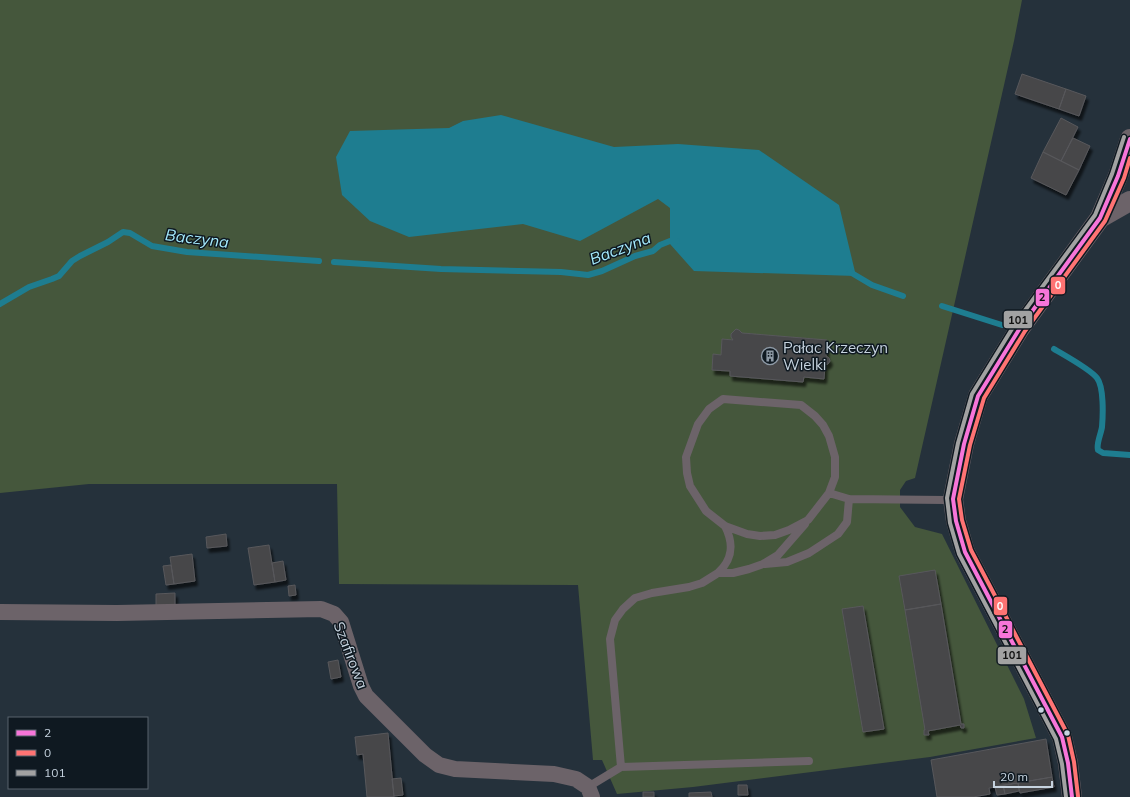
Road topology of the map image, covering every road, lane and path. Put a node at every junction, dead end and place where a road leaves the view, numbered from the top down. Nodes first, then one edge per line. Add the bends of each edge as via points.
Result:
1 (1130, 139) edge
2 (1130, 202) edge
3 (1100, 218) junction
4 (829, 493) junction
5 (849, 499) junction
6 (953, 499) junction
7 (808, 520) junction
8 (725, 526) junction
9 (763, 564) junction
10 (718, 573) junction
11 (0, 612) edge
12 (809, 761) dead end
13 (621, 767) junction
14 (590, 792) edge
15 (1072, 797) edge

1 - 3 street
2 - 3 street
3 - 6 street via 1020,328 978,396 964,444
4 - 5 lane
4 - 7 lane
4 - 8 lane via 835,477 835,457 829,436 815,416 801,405 723,398 709,409 698,424 686,457 686,473 690,486 706,511
5 - 6 lane
5 - 9 lane via 847,522 838,534 809,553 787,562
6 - 15 street via 965,552 1062,737
7 - 8 lane via 775,535 747,534
7 - 9 lane via 778,554
8 - 10 lane via 729,536 730,552 724,567
9 - 10 lane via 733,573
10 - 13 lane via 689,587 652,592 635,598 616,620 610,639
11 - 14 street, Szafirowa via 117,613 321,609 334,614 341,622 366,696 425,755 439,765 455,770 554,774 576,779
12 - 13 lane
13 - 14 lane

